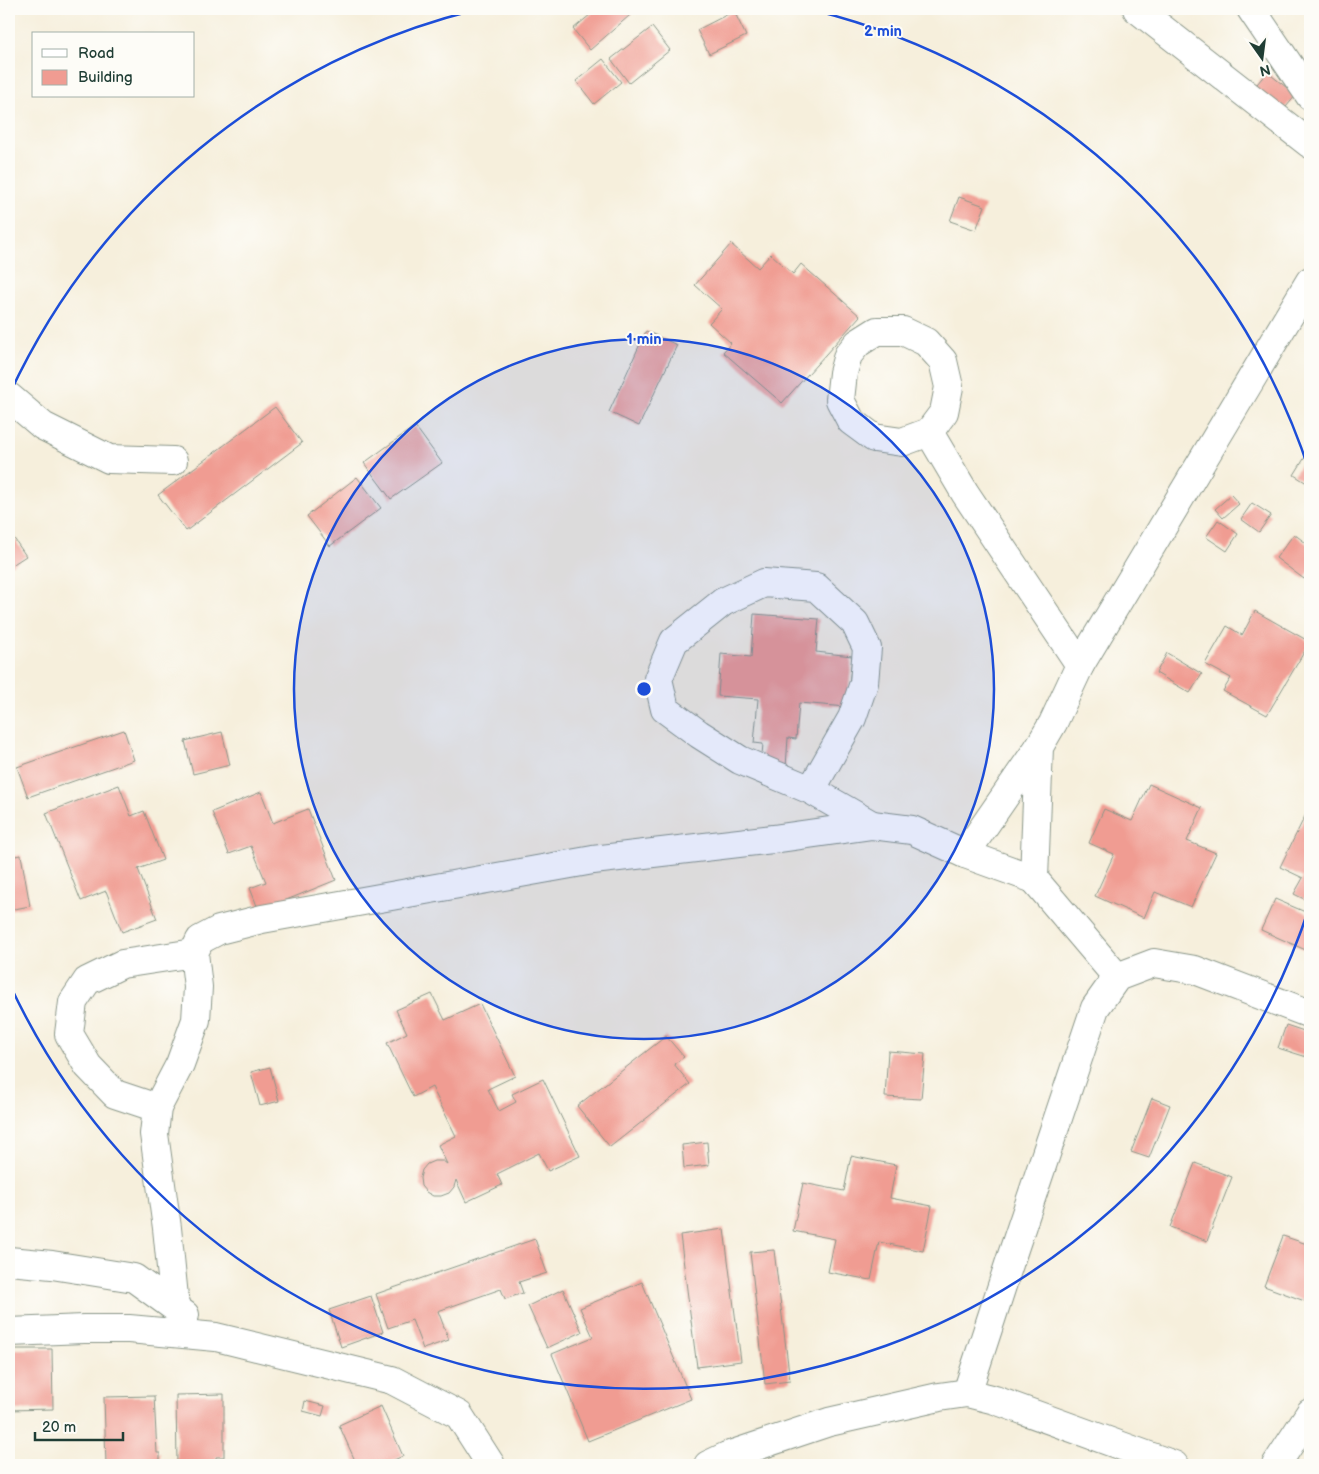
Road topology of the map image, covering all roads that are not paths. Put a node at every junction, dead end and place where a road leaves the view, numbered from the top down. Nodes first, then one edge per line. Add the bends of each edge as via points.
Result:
1 (1137, 9) edge
2 (1251, 9) edge
3 (1310, 96) edge
4 (1310, 144) edge
5 (1310, 281) edge
6 (9, 397) edge
7 (929, 432) junction
8 (173, 461) dead end
9 (1080, 665) junction
10 (1039, 747) junction
11 (811, 790) junction
12 (872, 825) junction
13 (965, 854) junction
14 (1034, 879) junction
15 (194, 953) junction
16 (1117, 977) junction
17 (1310, 1014) edge
18 (157, 1108) junction
19 (9, 1261) edge
20 (175, 1307) junction
21 (9, 1332) edge
22 (216, 1337) junction
23 (967, 1393) junction
24 (1310, 1413) edge
25 (491, 1465) edge
26 (708, 1465) edge
27 (1174, 1465) edge
28 (1276, 1465) edge

1 - 4 street
2 - 3 street
5 - 9 street
6 - 8 street via 43,426 109,460
7 - 7 street via 944,412 949,387 943,361 926,342 903,331 877,331 858,343 848,355 840,400 850,421 874,438 892,441 902,442
7 - 9 street via 965,493
9 - 10 street
10 - 13 street
10 - 14 street
11 - 11 street via 740,760 699,734 665,709 658,679 674,642 723,602 764,583 816,587 855,623 867,648 864,683 852,718
11 - 12 street
12 - 13 street via 912,830
12 - 15 street via 593,860 262,919 219,930 200,940
13 - 14 street
14 - 16 street
15 - 18 street via 198,987 196,1020 180,1064
15 - 18 street via 122,964 87,981 73,1002 69,1034 88,1066 115,1094
16 - 17 street via 1154,963 1195,970
16 - 23 street via 1095,1008
18 - 20 street via 154,1134
19 - 20 street via 134,1278
20 - 22 street
21 - 22 street via 129,1329
22 - 25 street via 392,1380 459,1415
23 - 26 street via 829,1422
23 - 27 street via 995,1400
24 - 28 street

